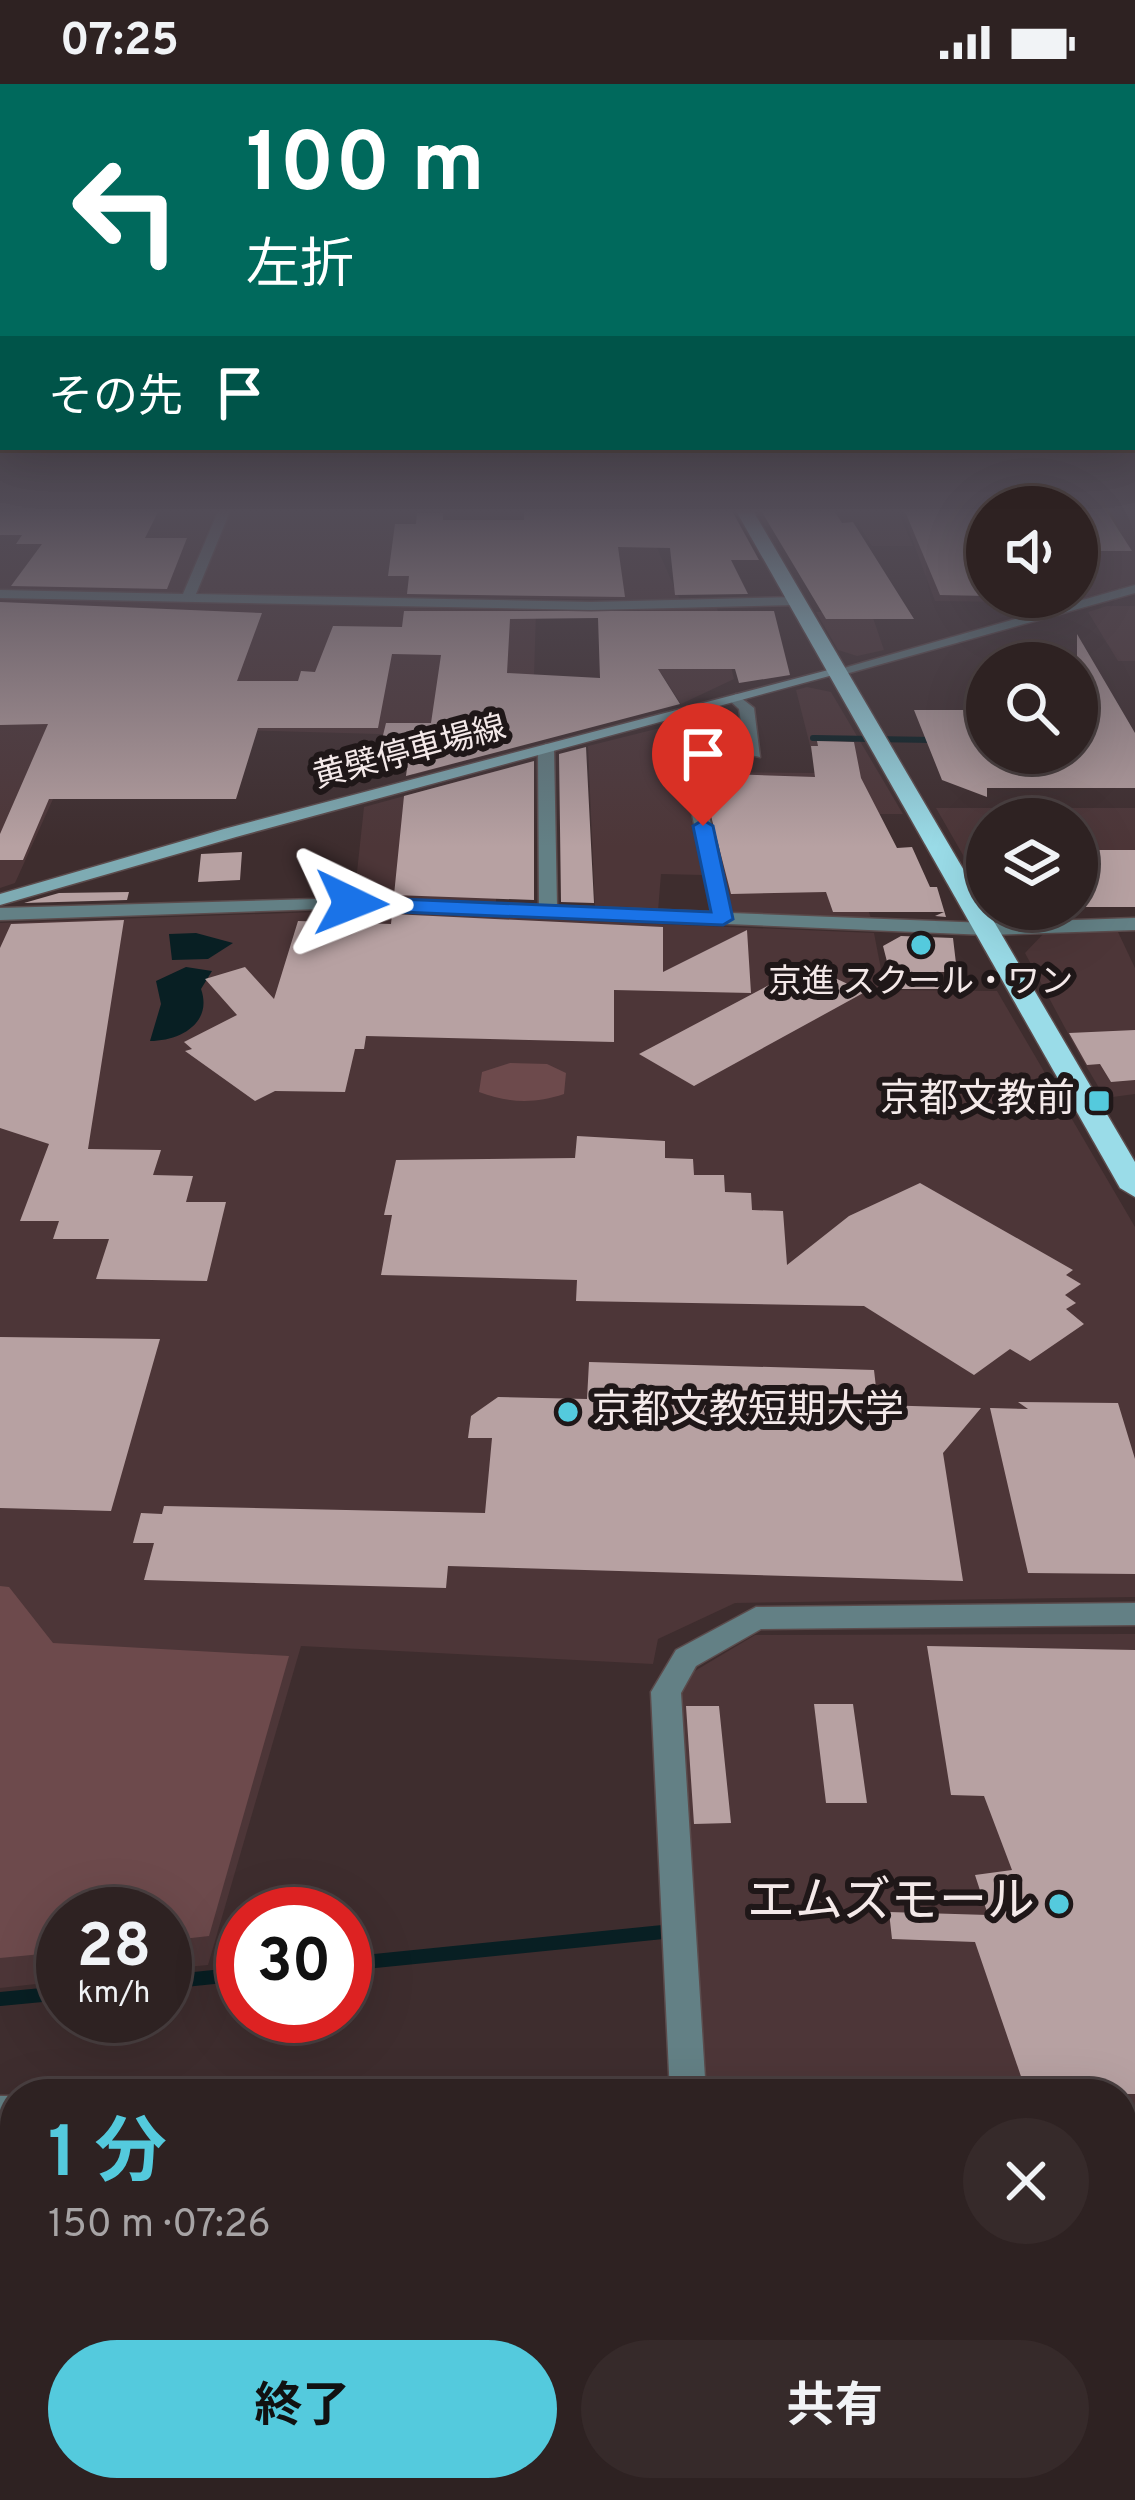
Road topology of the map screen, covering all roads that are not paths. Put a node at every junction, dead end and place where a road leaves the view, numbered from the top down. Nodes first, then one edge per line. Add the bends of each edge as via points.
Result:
1 (808, 622) edge
2 (1017, 622) edge
3 (837, 672) junction
4 (736, 699) junction
5 (546, 749) junction
6 (754, 754) dead end
7 (693, 780) dead end
8 (966, 894) edge
9 (0, 900) edge
10 (548, 911) junction
11 (0, 914) edge
12 (723, 919) junction
13 (1135, 925) edge
14 (1098, 926) edge
15 (966, 928) edge
16 (988, 930) edge
17 (1135, 1188) edge
18 (1135, 1614) edge
19 (687, 2079) edge

1 - 3 highway
2 - 3 street
3 - 4 main road, 黄檗停車場線
3 - 8 highway
4 - 5 main road, 黄檗停車場線
4 - 6 street via 746,709
5 - 9 main road, 黄檗停車場線
5 - 10 street
7 - 12 street
10 - 11 street via 351,903
10 - 12 street
12 - 15 street
13 - 14 street
16 - 17 highway
18 - 19 street via 756,1618 686,1658 666,1692

